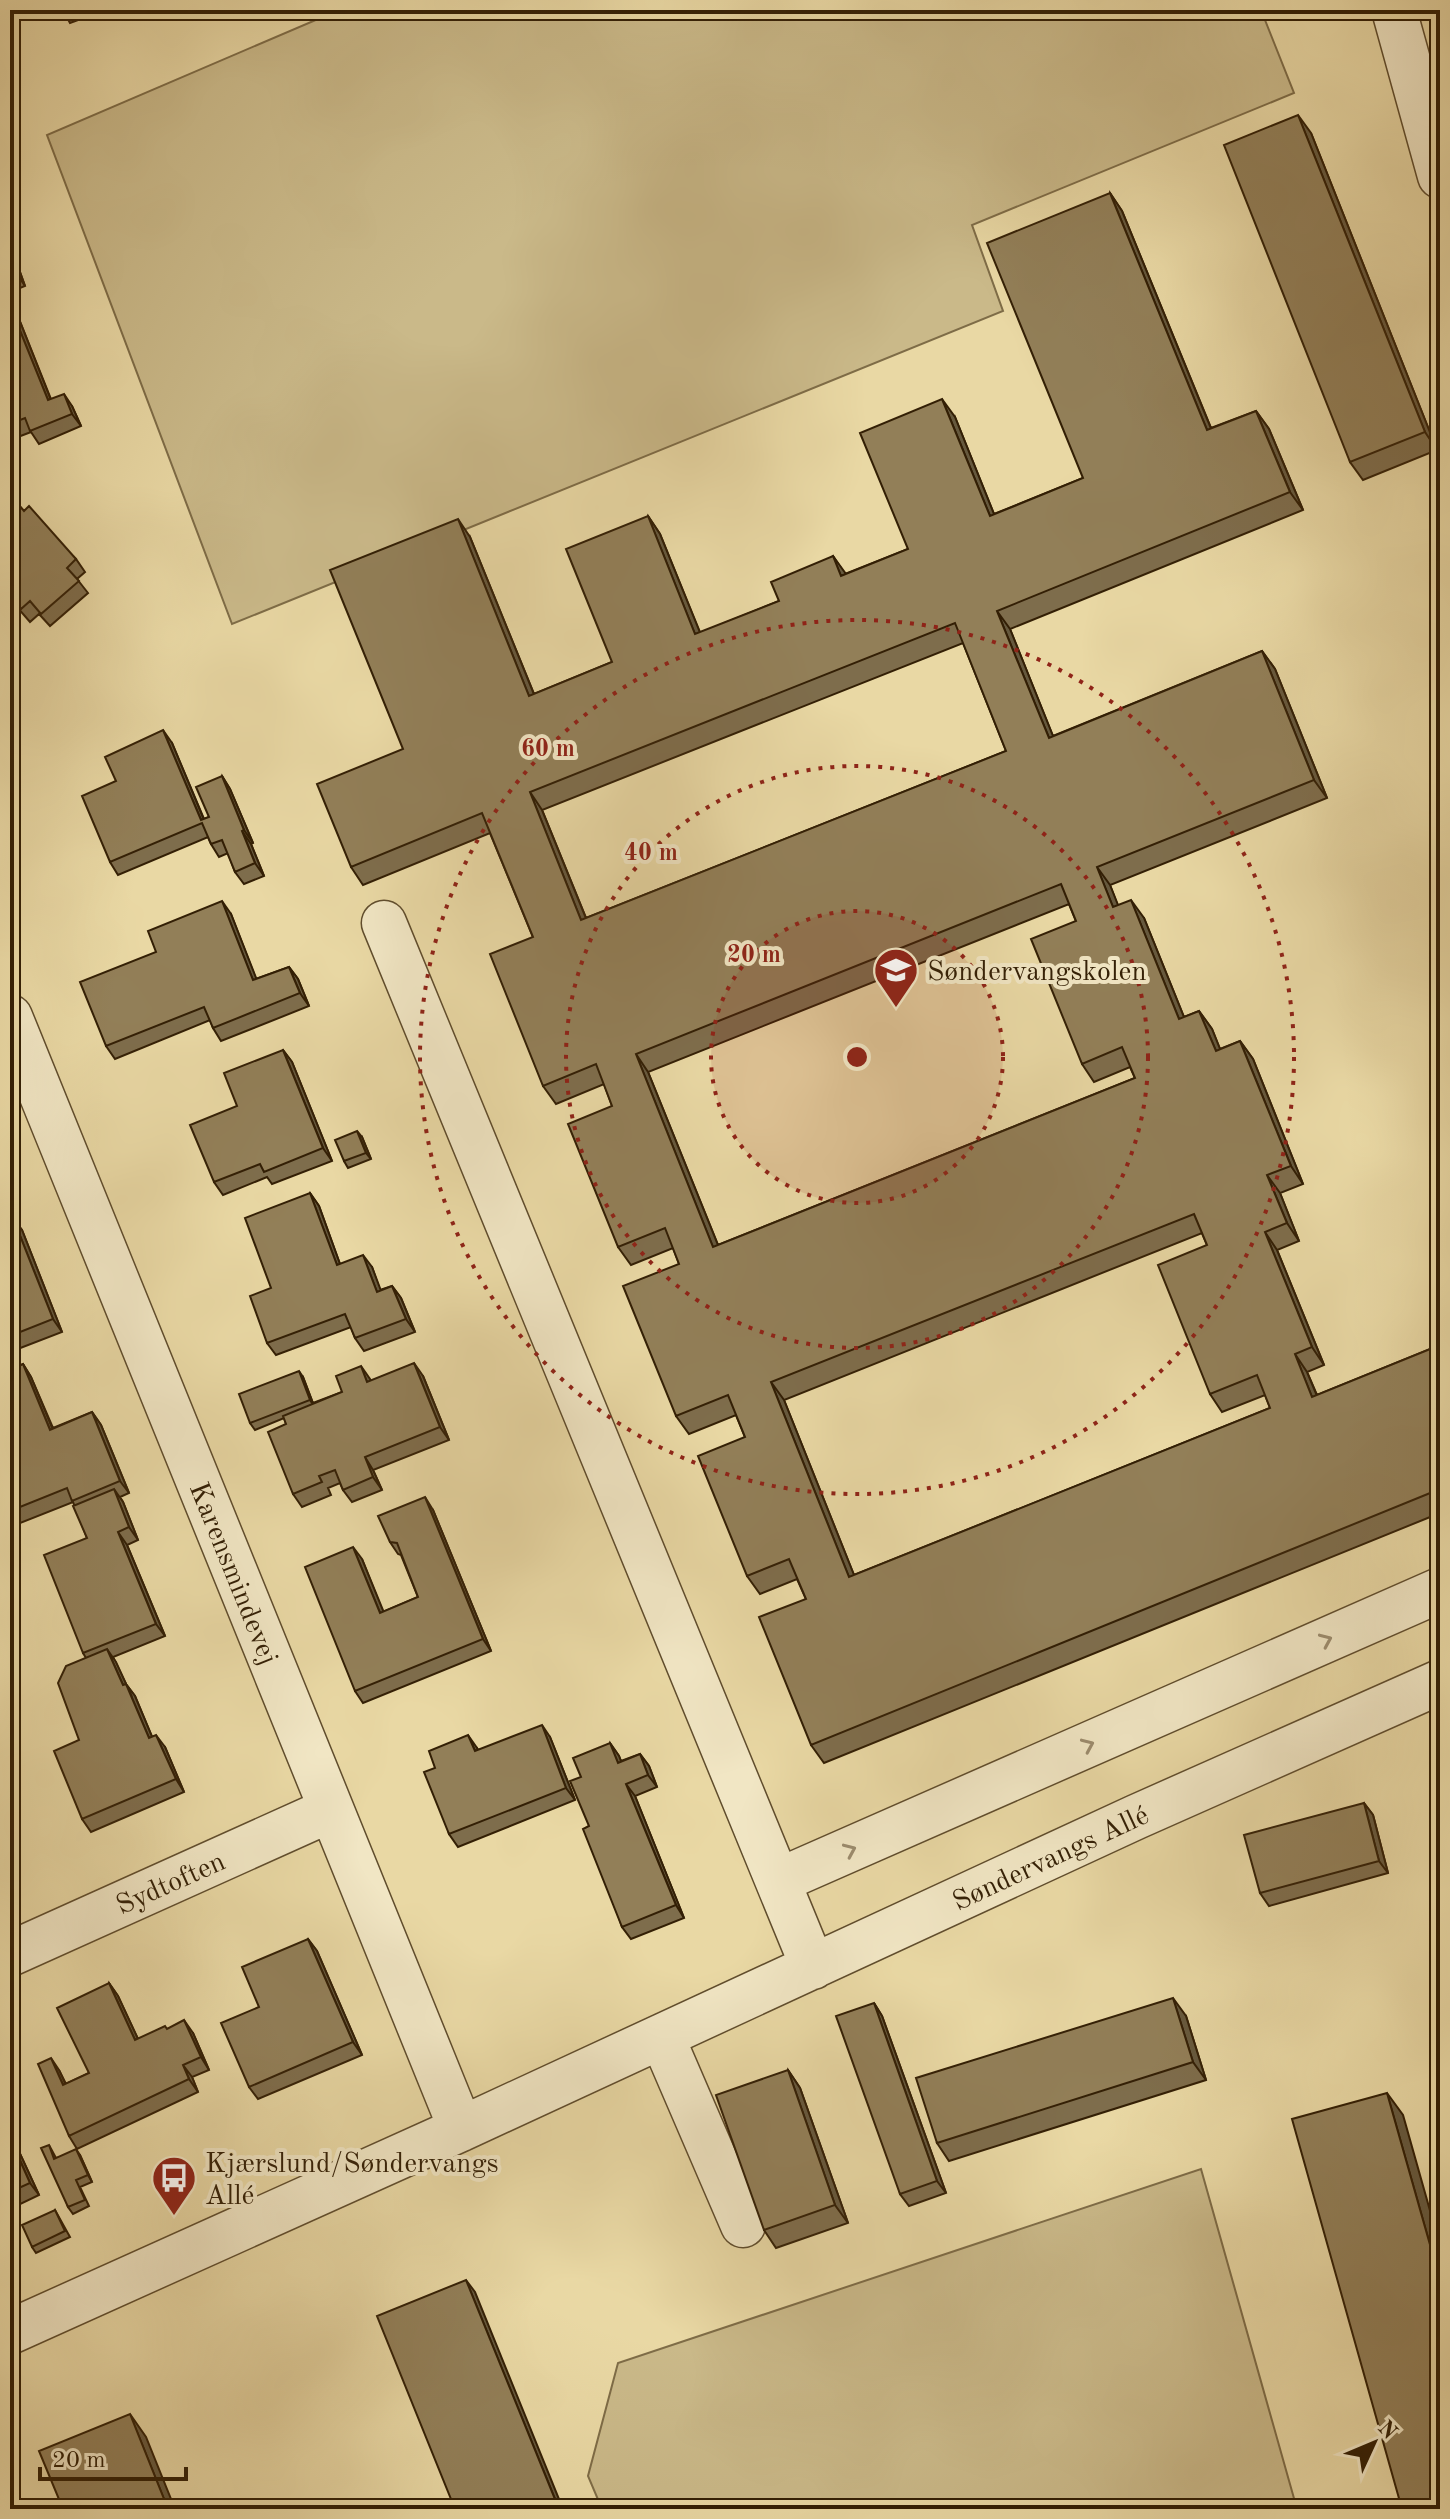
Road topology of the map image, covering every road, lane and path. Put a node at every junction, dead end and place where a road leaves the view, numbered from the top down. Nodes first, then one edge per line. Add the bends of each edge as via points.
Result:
1 (1394, 10) edge
2 (1440, 176) edge
3 (384, 923) dead end
4 (10, 1017) edge
5 (1440, 1590) edge
6 (1440, 1682) edge
7 (330, 1810) junction
8 (778, 1881) junction
9 (10, 1954) edge
10 (813, 1967) junction
11 (662, 2037) junction
12 (461, 2129) junction
13 (743, 2225) dead end
14 (10, 2332) edge

1 - 2 street
3 - 8 street
4 - 7 street, Karensmindevej
8 -> 5 street
6 - 10 street, Søndervangs Allé
7 - 9 street, Sydtoften
7 - 12 street, Karensmindevej
8 - 10 street
10 - 11 street, Søndervangs Allé
11 - 12 street, Søndervangs Allé
11 - 13 street
12 - 14 street, Søndervangs Allé

